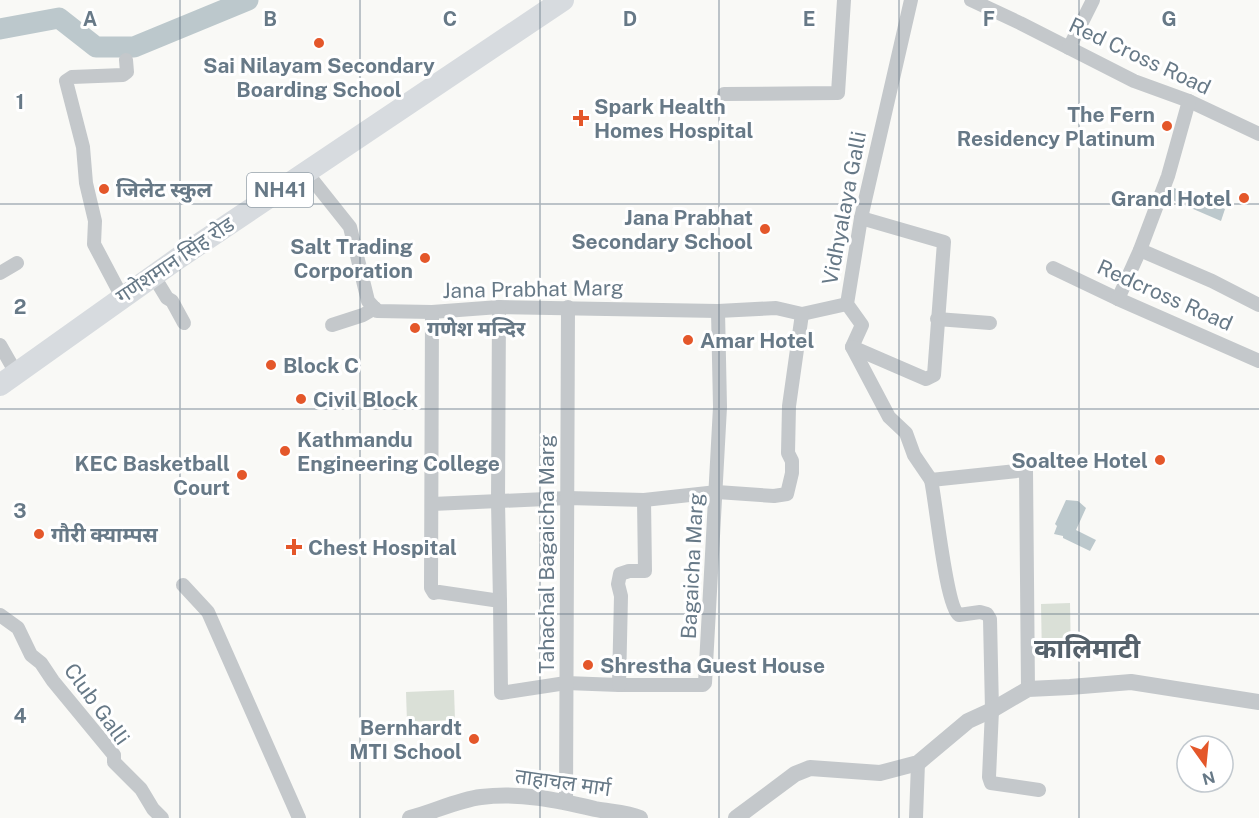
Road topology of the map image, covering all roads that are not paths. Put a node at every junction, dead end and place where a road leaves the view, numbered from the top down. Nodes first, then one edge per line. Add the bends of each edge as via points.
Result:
1 (563, 0) edge
2 (844, 0) edge
3 (911, 0) edge
4 (971, 0) edge
5 (1093, 0) edge
6 (1069, 48) junction
7 (126, 60) dead end
8 (724, 94) dead end
9 (1189, 101) junction
10 (1259, 134) edge
11 (307, 173) junction
12 (861, 218) junction
13 (1140, 250) junction
14 (17, 263) dead end
15 (1053, 268) dead end
16 (0, 273) edge
17 (153, 275) junction
18 (122, 297) junction
19 (1118, 299) junction
20 (847, 304) junction
21 (1259, 305) edge
22 (499, 307) junction
23 (568, 307) junction
24 (375, 308) junction
25 (718, 311) junction
26 (432, 312) junction
27 (802, 314) junction
28 (938, 320) junction
29 (184, 323) dead end
30 (990, 323) dead end
31 (332, 325) dead end
32 (0, 345) edge
33 (852, 347) junction
34 (1259, 362) edge
35 (8, 379) edge
36 (931, 480) junction
37 (717, 492) junction
38 (568, 498) junction
39 (644, 500) junction
40 (498, 502) junction
41 (432, 504) junction
42 (183, 585) dead end
43 (500, 600) junction
44 (0, 615) edge
45 (566, 683) junction
46 (619, 685) junction
47 (1028, 689) junction
48 (1259, 702) edge
49 (992, 710) junction
50 (918, 763) junction
51 (1039, 790) dead end
52 (566, 801) junction
53 (595, 813) edge
54 (162, 818) edge
55 (299, 818) edge
56 (410, 818) edge
57 (640, 818) edge
58 (736, 818) edge
59 (916, 818) edge

1 - 11 highway, गणेशमान सिंह रोड / NH41
2 - 8 street via 838,93
3 - 12 street, Vidhyalaya Galli
4 - 6 street, Red Cross Road
5 - 6 street
6 - 9 street, Red Cross Road via 1134,81
7 - 18 street via 127,72 123,75 72,77 66,81 83,147 95,221 94,244
9 - 10 street, Red Cross Road
9 - 13 street via 1168,176
11 - 17 highway, गणेशमान सिंह रोड / NH41
11 - 24 street via 350,227 368,300
12 - 20 street, Vidhyalaya Galli
12 - 28 street via 944,242
13 - 19 street
13 - 21 street
14 - 16 street
15 - 19 street, Redcross Road
17 - 18 highway, गणेशमान सिंह रोड / NH41
17 - 29 street
18 - 35 highway, गणेशमान सिंह रोड / NH41
19 - 34 street, Redcross Road
20 - 27 street, Jana Prabhat Marg
20 - 33 street, Vidhyalaya Galli via 862,325
22 - 23 street, Jana Prabhat Marg
22 - 26 street, Jana Prabhat Marg
22 - 40 street
23 - 25 street, Jana Prabhat Marg
23 - 38 street, Tahachal Bagaicha Marg
24 - 26 street, Jana Prabhat Marg
24 - 31 street
25 - 27 street, Jana Prabhat Marg via 776,308
25 - 37 street, Bagaicha Marg
26 - 41 street
27 - 37 street via 789,406 788,453 792,473 787,494
28 - 30 street
28 - 33 street via 934,375 930,378
32 - 35 street
33 - 36 street via 889,417 906,433 914,455
36 - 47 street via 1026,470
36 - 49 street via 953,609 959,615 980,612 990,619
37 - 39 street
37 - 46 street, Bagaicha Marg via 705,684
38 - 39 street
38 - 40 street
38 - 45 street, Tahachal Bagaicha Marg
39 - 46 street via 645,571 620,574 618,584
40 - 41 street
40 - 43 street
41 - 43 street via 434,593
42 - 55 street via 208,612
43 - 45 street, Bagaicha Marg via 501,693
44 - 54 street, Club Galli via 18,628 31,655 42,663 114,755 114,762
45 - 46 street, Bagaicha Marg
45 - 52 street, Tahachal Bagaicha Marg
47 - 48 street via 1131,681
47 - 49 street
49 - 50 street via 968,721
49 - 51 street via 988,777 992,783
50 - 58 street via 879,773 810,768 795,774
50 - 59 street
52 - 53 street, ताहाचल मार्ग
52 - 56 street, ताहाचल मार्ग via 532,796 482,797
53 - 57 street, ताहाचल मार्ग

